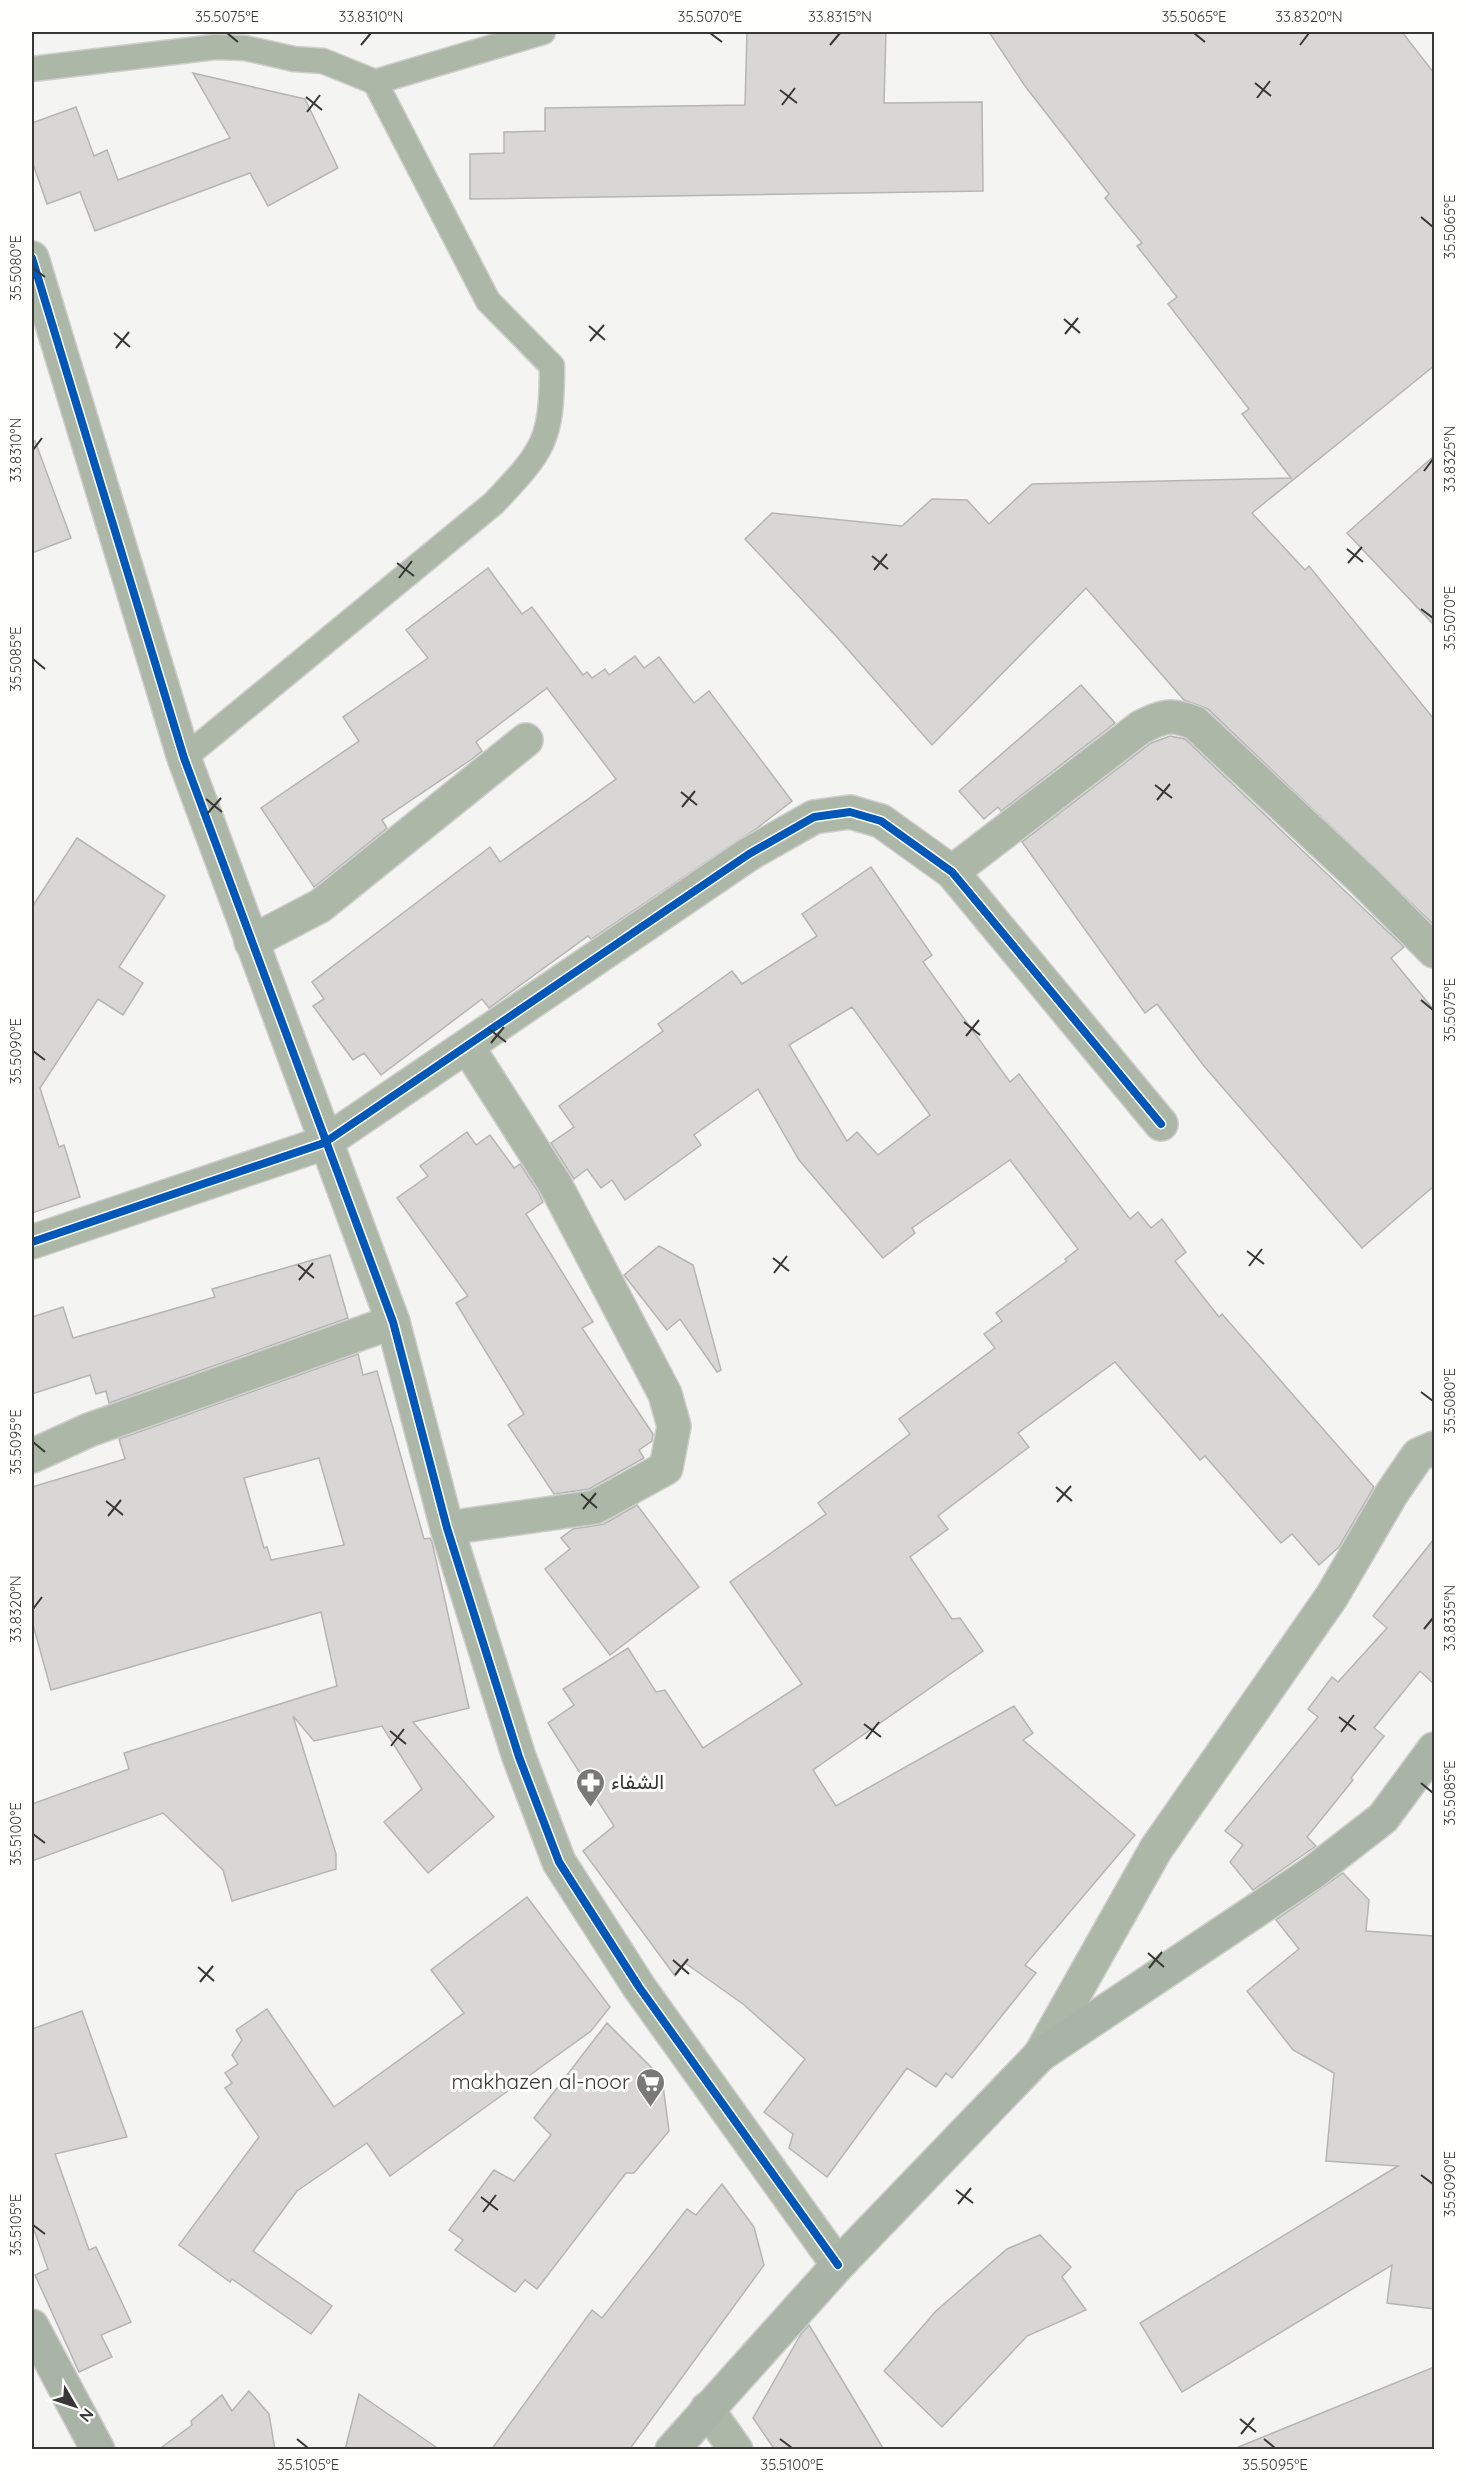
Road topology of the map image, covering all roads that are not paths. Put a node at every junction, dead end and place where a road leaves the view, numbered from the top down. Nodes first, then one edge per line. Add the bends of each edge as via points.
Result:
1 (543, 32) edge
2 (32, 69) edge
3 (375, 82) junction
4 (32, 258) edge
5 (526, 740) dead end
6 (184, 758) junction
7 (952, 872) junction
8 (251, 942) junction
9 (1434, 951) edge
10 (467, 1046) junction
11 (1161, 1124) dead end
12 (324, 1143) junction
13 (32, 1242) edge
14 (393, 1322) junction
15 (1434, 1448) edge
16 (32, 1456) edge
17 (447, 1528) junction
18 (1434, 1749) edge
19 (1040, 2055) junction
20 (838, 2265) junction
21 (32, 2326) edge
22 (707, 2409) junction
23 (675, 2448) edge
24 (98, 2450) edge
25 (736, 2450) edge

1 - 3 lane
2 - 3 lane via 215,47 245,48 324,61
3 - 6 lane via 488,301 552,366 552,409 544,442 528,467 494,503
4 - 6 street
5 - 8 street via 320,906
6 - 8 street
7 - 9 street via 1141,727 1165,716 1181,717 1195,723
7 - 10 street via 881,821 850,812 814,817 749,854
7 - 11 street
8 - 12 street
10 - 12 street
10 - 17 street via 572,1215 665,1394 674,1426 666,1468 595,1507
12 - 13 street
12 - 14 street
14 - 16 street via 89,1430
14 - 17 street
15 - 19 street via 1418,1455 1332,1596 1156,1849
17 - 20 street via 519,1757 559,1862 639,1987
18 - 19 street via 1383,1818 1312,1874
19 - 20 street
20 - 22 street
21 - 24 street
22 - 23 street
22 - 25 street

